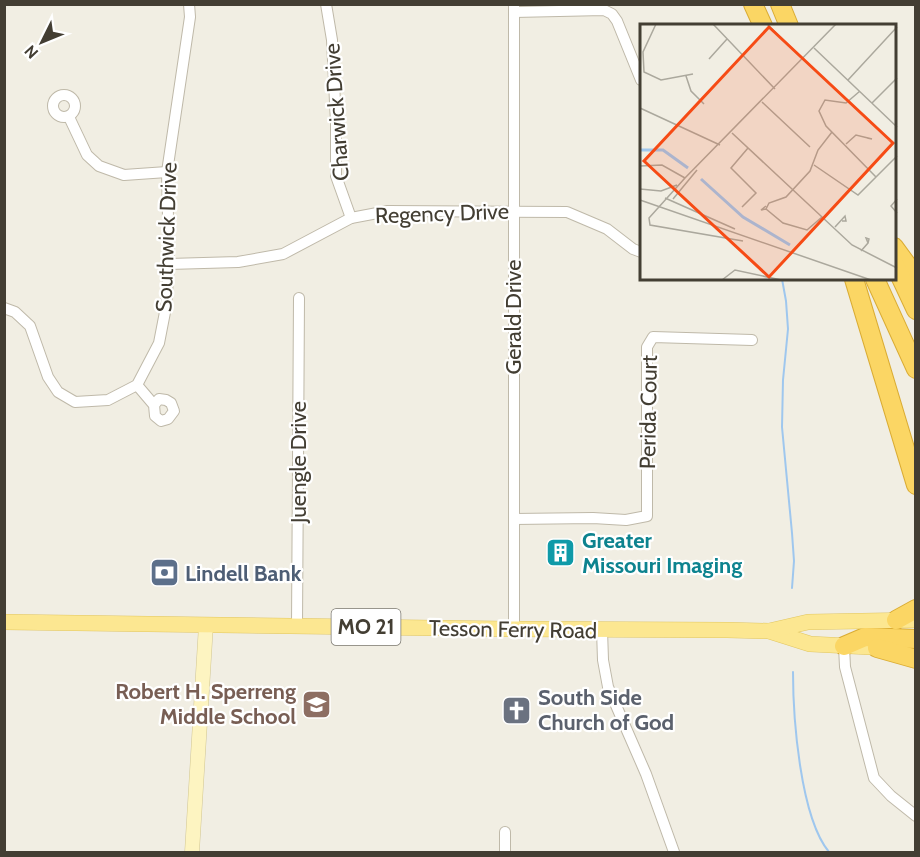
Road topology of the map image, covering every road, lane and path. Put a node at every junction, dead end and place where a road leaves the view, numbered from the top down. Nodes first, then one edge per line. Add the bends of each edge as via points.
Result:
1 (189, 4) edge
2 (326, 4) edge
3 (753, 4) edge
4 (780, 4) edge
5 (514, 8) edge
6 (762, 24) edge
7 (788, 24) edge
8 (640, 77) edge
9 (69, 117) dead end
10 (166, 172) junction
11 (513, 210) junction
12 (351, 218) junction
13 (896, 250) edge
14 (640, 252) edge
15 (169, 264) junction
16 (896, 267) edge
17 (915, 277) edge
18 (854, 280) edge
19 (875, 280) edge
20 (299, 297) dead end
21 (4, 308) edge
22 (915, 310) edge
23 (752, 340) dead end
24 (915, 369) edge
25 (137, 385) junction
26 (154, 405) dead end
27 (915, 485) edge
28 (514, 519) junction
29 (915, 609) edge
30 (896, 620) junction
31 (915, 620) edge
32 (4, 622) edge
33 (206, 625) junction
34 (297, 626) junction
35 (514, 629) junction
36 (602, 630) junction
37 (769, 631) junction
38 (915, 639) edge
39 (844, 646) junction
40 (877, 648) junction
41 (915, 650) edge
42 (915, 659) edge
43 (915, 816) edge
44 (505, 832) dead end
45 (192, 852) edge
46 (505, 852) edge
47 (674, 852) edge

1 - 10 street, Southwick Drive
2 - 12 street, Charwick Drive via 332,40 336,176
3 - 6 highway
4 - 7 highway
5 - 8 street via 603,10 612,14
5 - 11 street, Gerald Drive
9 - 10 street via 87,155 99,166 124,175
10 - 15 street, Southwick Drive
11 - 12 street, Regency Drive via 388,212
11 - 14 street, Regency Drive via 567,212 607,229
11 - 28 street, Gerald Drive
12 - 15 street, Regency Drive via 283,254 238,262
13 - 17 highway
15 - 25 street, Southwick Drive via 159,343
16 - 22 highway
18 - 27 highway
19 - 24 highway
20 - 34 street, Juengle Drive
21 - 25 street via 30,326 48,377 58,392 75,402 108,399
23 - 28 street, Perida Court via 653,337 647,347 647,516 626,520
25 - 26 street
28 - 35 street, Gerald Drive
29 - 30 highway
30 - 31 main road, Tesson Ferry Road / MO 21
30 - 37 main road, Tesson Ferry Road / MO 21 via 807,622
32 - 33 main road, Tesson Ferry Road / MO 21
33 - 34 main road, Tesson Ferry Road / MO 21
33 - 45 street
34 - 35 main road, Tesson Ferry Road / MO 21
35 - 36 main road, Tesson Ferry Road / MO 21
36 - 37 main road, Tesson Ferry Road / MO 21
36 - 47 street via 608,687
37 - 39 main road, Tesson Ferry Road / MO 21 via 810,644
38 - 39 highway via 865,637
39 - 40 main road, Tesson Ferry Road / MO 21
39 - 43 street via 845,667 874,778
40 - 41 main road, Tesson Ferry Road / MO 21
40 - 42 highway
44 - 46 street

